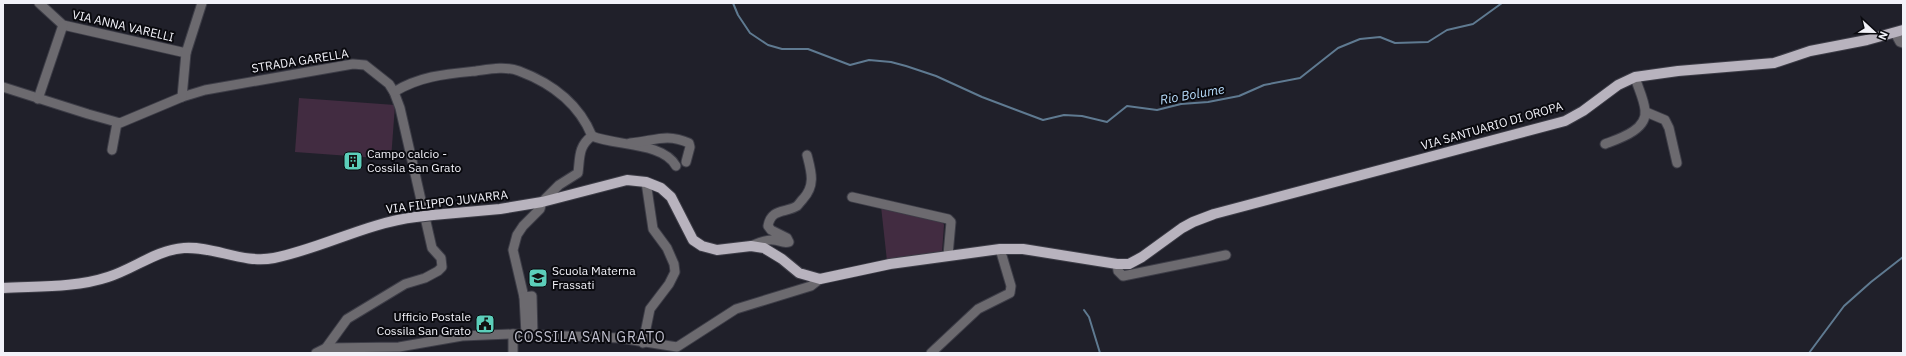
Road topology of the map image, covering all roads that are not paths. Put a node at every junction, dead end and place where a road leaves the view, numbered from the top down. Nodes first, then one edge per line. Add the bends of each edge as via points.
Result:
1 (39, 3) edge
2 (202, 3) edge
3 (63, 25) junction
4 (1899, 31) edge
5 (1903, 43) edge
6 (186, 53) junction
7 (1635, 77) junction
8 (3, 86) edge
9 (394, 92) junction
10 (182, 97) junction
11 (38, 99) junction
12 (1646, 112) junction
13 (117, 122) junction
14 (592, 136) junction
15 (621, 143) junction
16 (1605, 144) dead end
17 (112, 150) dead end
18 (807, 155) dead end
19 (686, 162) dead end
20 (1677, 163) dead end
21 (676, 166) dead end
22 (646, 182) junction
23 (852, 197) dead end
24 (542, 202) junction
25 (751, 246) junction
26 (1000, 249) junction
27 (948, 255) junction
28 (1226, 255) dead end
29 (1117, 264) junction
30 (820, 279) junction
31 (3, 288) edge
32 (513, 334) junction
33 (530, 334) junction
34 (643, 343) junction
35 (326, 348) junction
36 (316, 353) edge
37 (513, 353) edge
38 (931, 353) edge

1 - 3 street, VIA ANNA VARELLI
2 - 6 street
3 - 6 street, VIA ANNA VARELLI
3 - 11 street
4 - 5 street via 1900,42
4 - 7 main road, VIA SANTUARIO DI OROPA via 1810,51 1774,63 1678,70
6 - 10 street
7 - 12 street
7 - 29 main road, VIA SANTUARIO DI OROPA via 1618,85 1565,121 1214,214 1182,228 1129,264
8 - 11 street
9 - 10 street, STRADA GARELLA via 389,84 371,69 365,65 353,64 235,84
9 - 14 street via 406,84 455,72 501,68 518,71 566,97 579,111
9 - 35 street, STRADA GARELLA via 400,108 432,248 441,258 442,267 425,278 404,284 347,319
10 - 13 street, STRADA GARELLA via 126,121
11 - 13 street
12 - 16 street via 1638,127 1626,136
12 - 20 street via 1665,120
13 - 17 street
14 - 15 street
14 - 24 street via 584,141 582,146 578,173 559,185
15 - 19 street via 636,143 662,137 684,141 689,143 690,147
15 - 21 street via 663,154 673,160
18 - 25 street, VIA FILIPPO JUVARRA via 812,172 809,192 796,206 779,212 769,220 768,226 771,230 788,238 789,242 767,240
22 - 24 main road, VIA FILIPPO JUVARRA via 627,180
22 - 25 main road, VIA FILIPPO JUVARRA via 661,188 671,197 693,240 702,246 717,250
22 - 34 street via 653,229 667,248 675,272 650,309
23 - 27 street via 948,219
24 - 31 main road, VIA FILIPPO JUVARRA, bridge via 394,220 301,252 272,258 248,258 206,249 184,248 152,256 109,277 77,284
24 - 33 street via 540,209 523,226 514,243 515,263 524,297 532,296
25 - 30 main road, VIA FILIPPO JUVARRA via 764,248 799,273
26 - 27 main road, VIA SANTUARIO DI OROPA
26 - 29 main road, VIA SANTUARIO DI OROPA via 1023,249
26 - 38 street via 1011,286 1010,293 978,309
27 - 30 main road, VIA SANTUARIO DI OROPA
28 - 29 street via 1123,276 1118,271
30 - 34 street, VIA SANTUARIO DI OROPA via 811,286 736,309 677,348
32 - 33 street, VIA SANTUARIO DI OROPA
32 - 35 street, VIA SANTUARIO DI OROPA via 462,336 399,347
32 - 37 street
33 - 34 street, VIA SANTUARIO DI OROPA via 620,338
35 - 36 street, VIA SANTUARIO DI OROPA

